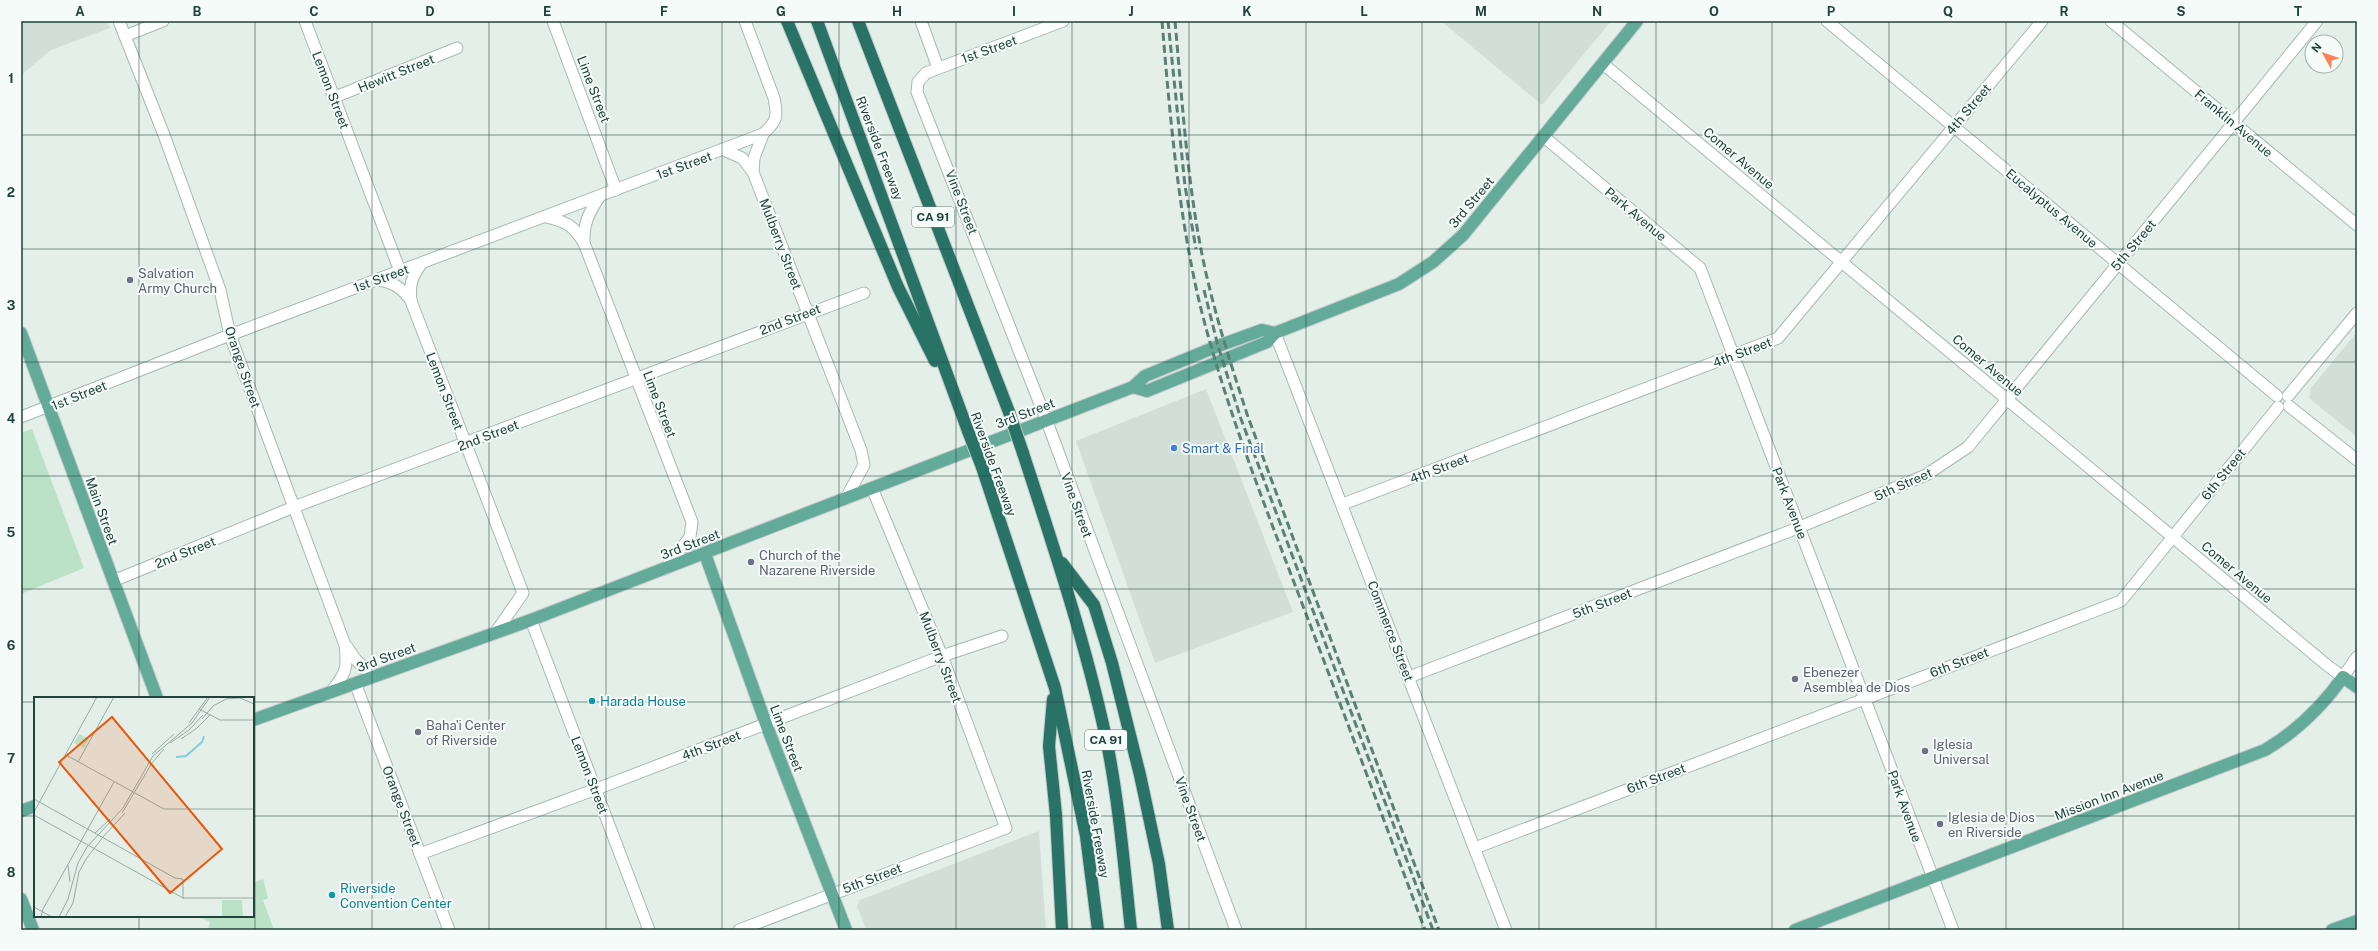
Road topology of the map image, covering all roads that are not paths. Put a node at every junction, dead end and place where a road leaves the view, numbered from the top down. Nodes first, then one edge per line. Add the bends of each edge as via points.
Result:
1 (119, 21) edge
2 (163, 21) edge
3 (305, 21) edge
4 (553, 21) edge
5 (745, 21) edge
6 (787, 21) edge
7 (817, 21) edge
8 (858, 21) edge
9 (921, 21) edge
10 (1063, 21) edge
11 (1636, 21) edge
12 (1827, 21) edge
13 (2042, 21) edge
14 (2111, 21) edge
15 (2317, 21) edge
16 (125, 36) junction
17 (457, 48) dead end
18 (1602, 63) junction
19 (938, 68) junction
20 (918, 82) joint
21 (335, 97) junction
22 (2235, 123) junction
23 (1953, 126) junction
24 (763, 134) junction
25 (1543, 136) junction
26 (724, 150) junction
27 (753, 172) junction
28 (616, 190) junction
29 (600, 196) junction
30 (546, 217) junction
31 (2357, 225) edge
32 (584, 243) junction
33 (423, 262) junction
34 (1842, 262) junction
35 (2118, 263) junction
36 (400, 271) junction
37 (376, 280) junction
38 (864, 293) dead end
39 (411, 301) junction
40 (807, 312) junction
41 (2357, 313) edge
42 (21, 333) edge
43 (1275, 333) junction
44 (230, 335) junction
45 (1734, 355) junction
46 (636, 379) junction
47 (2008, 399) junction
48 (2283, 401) junction
49 (49, 406) junction
50 (959, 408) junction
51 (21, 418) edge
52 (1046, 419) junction
53 (465, 443) junction
54 (2357, 460) edge
55 (872, 488) junction
56 (846, 498) junction
57 (1343, 504) junction
58 (294, 507) junction
59 (1799, 527) junction
60 (2172, 537) junction
61 (704, 554) junction
62 (1057, 556) junction
63 (665, 569) junction
64 (113, 581) junction
65 (532, 620) junction
66 (496, 632) junction
67 (1002, 636) dead end
68 (345, 645) junction
69 (942, 656) junction
70 (2357, 657) edge
71 (373, 676) junction
72 (1409, 677) junction
73 (2343, 677) junction
74 (355, 683) junction
75 (2357, 687) edge
76 (1055, 688) junction
77 (331, 692) junction
78 (157, 697) edge
79 (1865, 698) junction
80 (254, 720) edge
81 (766, 724) junction
82 (596, 790) junction
83 (34, 806) edge
84 (21, 811) edge
85 (1006, 828) joint
86 (1475, 848) junction
87 (420, 854) junction
88 (1933, 878) junction
89 (831, 893) junction
90 (21, 899) edge
91 (2357, 921) edge
92 (33, 930) edge
93 (449, 930) edge
94 (649, 930) edge
95 (739, 930) edge
96 (846, 930) edge
97 (1062, 930) edge
98 (1098, 930) edge
99 (1131, 930) edge
100 (1168, 930) edge
101 (1236, 930) edge
102 (1506, 930) edge
103 (1795, 930) edge
104 (1953, 930) edge
105 (2332, 930) edge

1 - 16 street, Orange Street
2 - 16 street
3 - 21 street, Lemon Street
4 - 28 street, Lime Street
5 - 24 street via 777,110 775,123
6 - 50 highway via 898,286
7 - 50 highway, Riverside Freeway / CA 91
8 - 62 highway, Riverside Freeway / CA 91, bridge via 1008,412
9 - 19 street
10 - 19 street, 1st Street
11 - 18 main road, 3rd Street
12 - 23 street, Eucalyptus Avenue
13 - 23 street, 4th Street
14 - 22 street, Franklin Avenue
15 - 22 street, 5th Street
16 - 44 street, Orange Street via 220,290
17 - 21 street, Hewitt Street
18 - 25 main road, 3rd Street
18 - 34 street, Comer Avenue
19 - 20 street, 1st Street via 926,73
20 - 52 street, Vine Street via 917,92
21 - 36 street, Lemon Street
22 - 31 street, Franklin Avenue
22 - 35 street, 5th Street
23 - 34 street, 4th Street
23 - 35 street, Eucalyptus Avenue
24 - 26 street, 1st Street
24 - 27 street via 754,158
25 - 43 main road, 3rd Street via 1463,235 1432,262 1399,284
25 - 45 street, Park Avenue via 1700,268
26 - 27 street via 742,158
26 - 28 street, 1st Street
27 - 40 street, Mulberry Street
28 - 29 street, 1st Street
29 - 30 street, 1st Street
29 - 32 street via 590,211 584,229
30 - 32 street via 564,221 576,230
30 - 33 street, 1st Street
32 - 46 street, Lime Street
33 - 36 street, 1st Street
33 - 39 street via 412,276
34 - 45 street, 4th Street via 1778,338
34 - 47 street, Comer Avenue
35 - 47 street, 5th Street
35 - 48 street, Eucalyptus Avenue
36 - 37 street, 1st Street
37 - 39 street via 390,282 401,288
37 - 44 street, 1st Street
38 - 40 street, 2nd Street
39 - 53 street, Lemon Street
40 - 46 street, 2nd Street
40 - 56 street, Mulberry Street via 861,450 864,464
41 - 48 street, 6th Street
42 - 49 main road, Main Street
43 - 52 main road, 3rd Street via 1262,330 1218,346 1145,376 1133,387
43 - 57 street, Commerce Street
44 - 49 street, 1st Street
44 - 58 street, Orange Street
45 - 57 street, 4th Street
45 - 59 street, Park Avenue
46 - 53 street, 2nd Street
46 - 63 street, Lime Street via 692,522 690,537
47 - 59 street, 5th Street via 1968,447 1926,475
47 - 60 street, Comer Avenue
48 - 54 street, Eucalyptus Avenue
48 - 60 street, 6th Street
49 - 51 street, 1st Street
49 - 64 main road, Main Street
50 - 76 highway, Riverside Freeway / CA 91, bridge via 982,467
52 - 55 main road, 3rd Street
52 - 101 street, Vine Street
53 - 58 street, 2nd Street
53 - 66 street, Lemon Street via 523,593
55 - 56 main road, 3rd Street
55 - 69 street, Mulberry Street
56 - 61 main road, 3rd Street
57 - 72 street, Commerce Street
58 - 64 street, 2nd Street
58 - 68 street, Orange Street
59 - 72 street, 5th Street
59 - 79 street, Park Avenue
60 - 73 street, Comer Avenue
60 - 79 street, 6th Street via 2121,601
61 - 63 main road, 3rd Street
61 - 81 main road, Lime Street
62 - 99 highway, Riverside Freeway / CA 91 via 1080,630 1106,739 1123,851
62 - 100 highway via 1094,605 1112,663 1159,864
63 - 65 main road, 3rd Street
64 - 78 main road, Main Street
65 - 66 main road, 3rd Street
65 - 82 street, Lemon Street
66 - 71 main road, 3rd Street
67 - 69 street, 4th Street
68 - 71 street, Orange Street
68 - 77 street, Orange Street via 348,664
69 - 81 street, 4th Street
69 - 85 street, Mulberry Street
70 - 73 street, Mission Inn Avenue
71 - 74 main road, 3rd Street
72 - 86 street, Commerce Street
73 - 75 main road, Comer Avenue
73 - 88 main road, Mission Inn Avenue via 2311,716 2284,739 2265,750
74 - 77 main road, 3rd Street
74 - 87 street, Orange Street
76 - 97 highway via 1049,746 1056,815
76 - 98 highway, Riverside Freeway / CA 91 via 1086,836
77 - 80 main road, 3rd Street
79 - 86 street, 6th Street
79 - 88 street, Park Avenue
81 - 82 street, 4th Street
81 - 89 main road, Lime Street
82 - 87 street, 4th Street
82 - 94 street, Lemon Street
83 - 84 main road
85 - 89 street, 5th Street
86 - 102 street, Commerce Street
87 - 93 street, Orange Street
88 - 103 main road, Mission Inn Avenue
88 - 104 street, Park Avenue
89 - 95 street, 5th Street
89 - 96 main road, Lime Street
90 - 92 main road
91 - 105 main road

